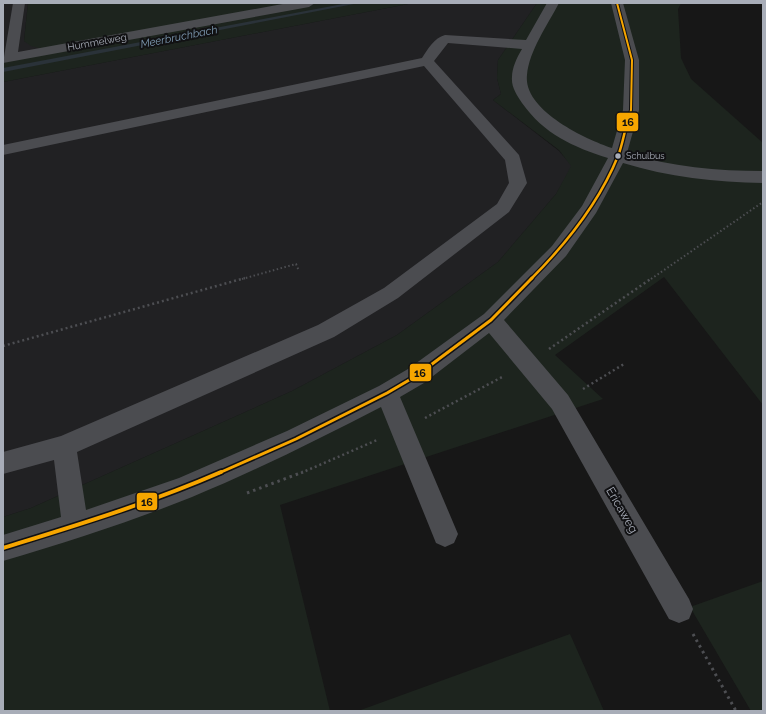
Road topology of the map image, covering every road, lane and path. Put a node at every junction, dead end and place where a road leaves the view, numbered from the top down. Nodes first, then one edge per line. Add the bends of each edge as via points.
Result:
1 (19, 3) edge
2 (309, 3) edge
3 (553, 3) edge
4 (617, 3) edge
5 (531, 45) junction
6 (7, 59) edge
7 (428, 62) junction
8 (3, 150) edge
9 (618, 156) junction
10 (763, 177) edge
11 (299, 271) dead end
12 (491, 320) junction
13 (3, 346) edge
14 (624, 364) dead end
15 (387, 394) junction
16 (560, 402) junction
17 (64, 446) junction
18 (3, 464) edge
19 (75, 526) junction
20 (445, 534) dead end
21 (3, 548) edge
22 (679, 609) joint
23 (736, 711) edge

1 - 6 street
2 - 6 street, Hummelweg
3 - 5 street
4 - 9 street via 632,60 632,110
5 - 7 street via 444,39
5 - 9 street via 519,77 528,104 559,132
7 - 8 street
7 - 17 street via 512,159 518,183 503,208 392,293 326,331
9 - 10 street via 687,173 723,177
9 - 12 street via 590,209 560,251
11 - 13 path via 296,264
12 - 15 street via 416,376
12 - 16 street, Ericaweg
14 - 16 path
15 - 19 street via 296,439 184,488
15 - 20 street
16 - 22 street, Ericaweg
17 - 18 street
17 - 19 street
19 - 21 street
22 - 23 path

